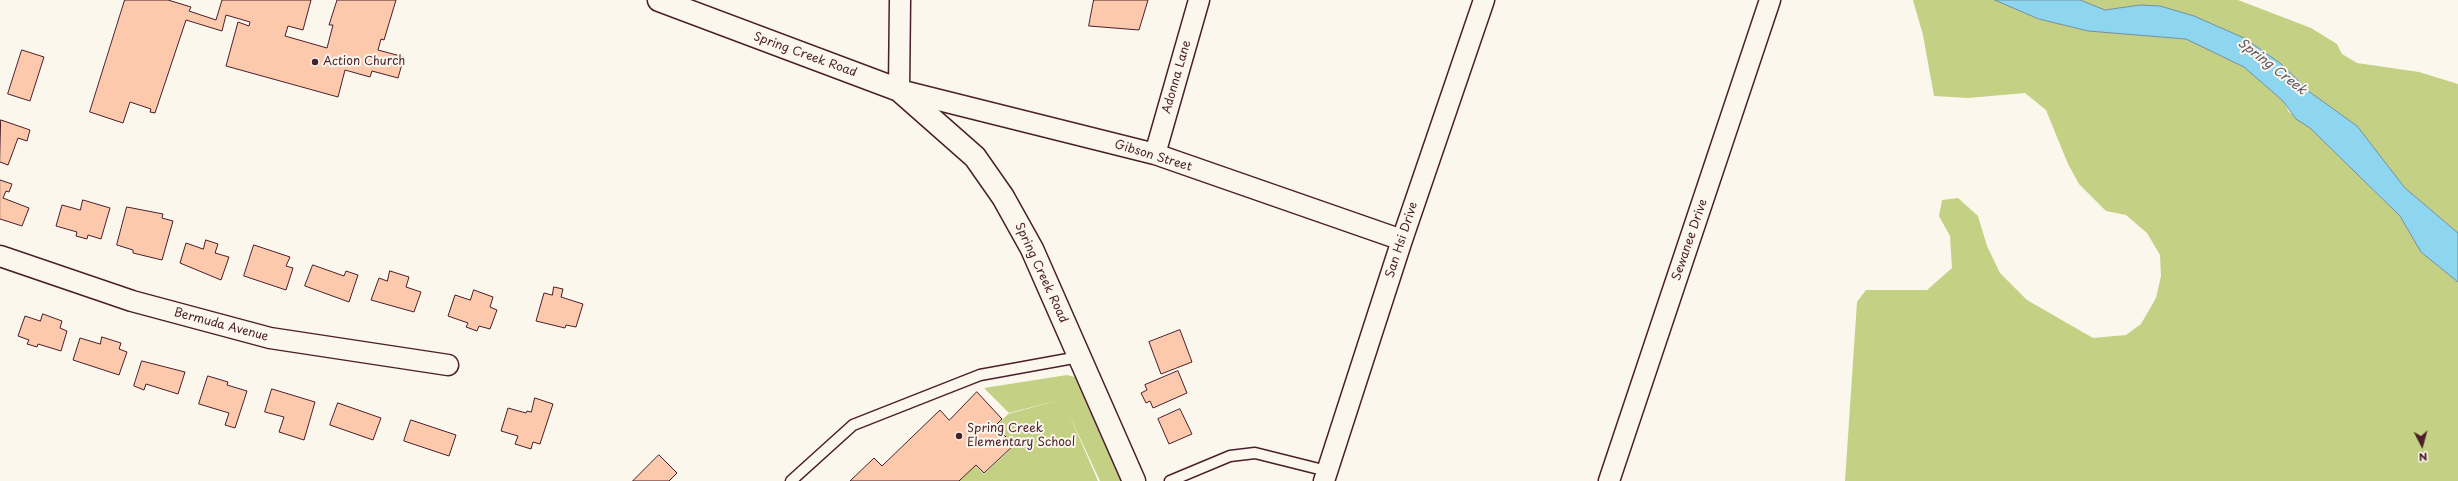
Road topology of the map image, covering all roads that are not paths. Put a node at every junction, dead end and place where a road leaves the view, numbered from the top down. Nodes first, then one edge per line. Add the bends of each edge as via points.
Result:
1 (659, 0) edge
2 (900, 0) edge
3 (1199, 0) edge
4 (1484, 0) edge
5 (1770, 0) edge
6 (899, 90) junction
7 (1154, 154) junction
8 (1402, 240) junction
9 (0, 256) edge
10 (1079, 357) junction
11 (448, 365) dead end
12 (1325, 476) edge
13 (791, 481) edge
14 (1134, 481) edge
15 (1170, 481) edge
16 (1609, 481) edge

1 - 6 street, Spring Creek Road
2 - 6 street
3 - 7 street, Adonna Lane
4 - 8 street, San Hsi Drive
5 - 16 street, Sewanee Drive
6 - 7 street, Gibson Street
6 - 10 street, Spring Creek Road via 975,157 1003,197 1032,249
7 - 8 street, Gibson Street
8 - 12 street, San Hsi Drive
9 - 11 street, Bermuda Avenue via 132,301 270,338
10 - 13 lane via 980,375 853,425
10 - 14 street, Spring Creek Road
12 - 15 lane via 1254,453 1230,456

